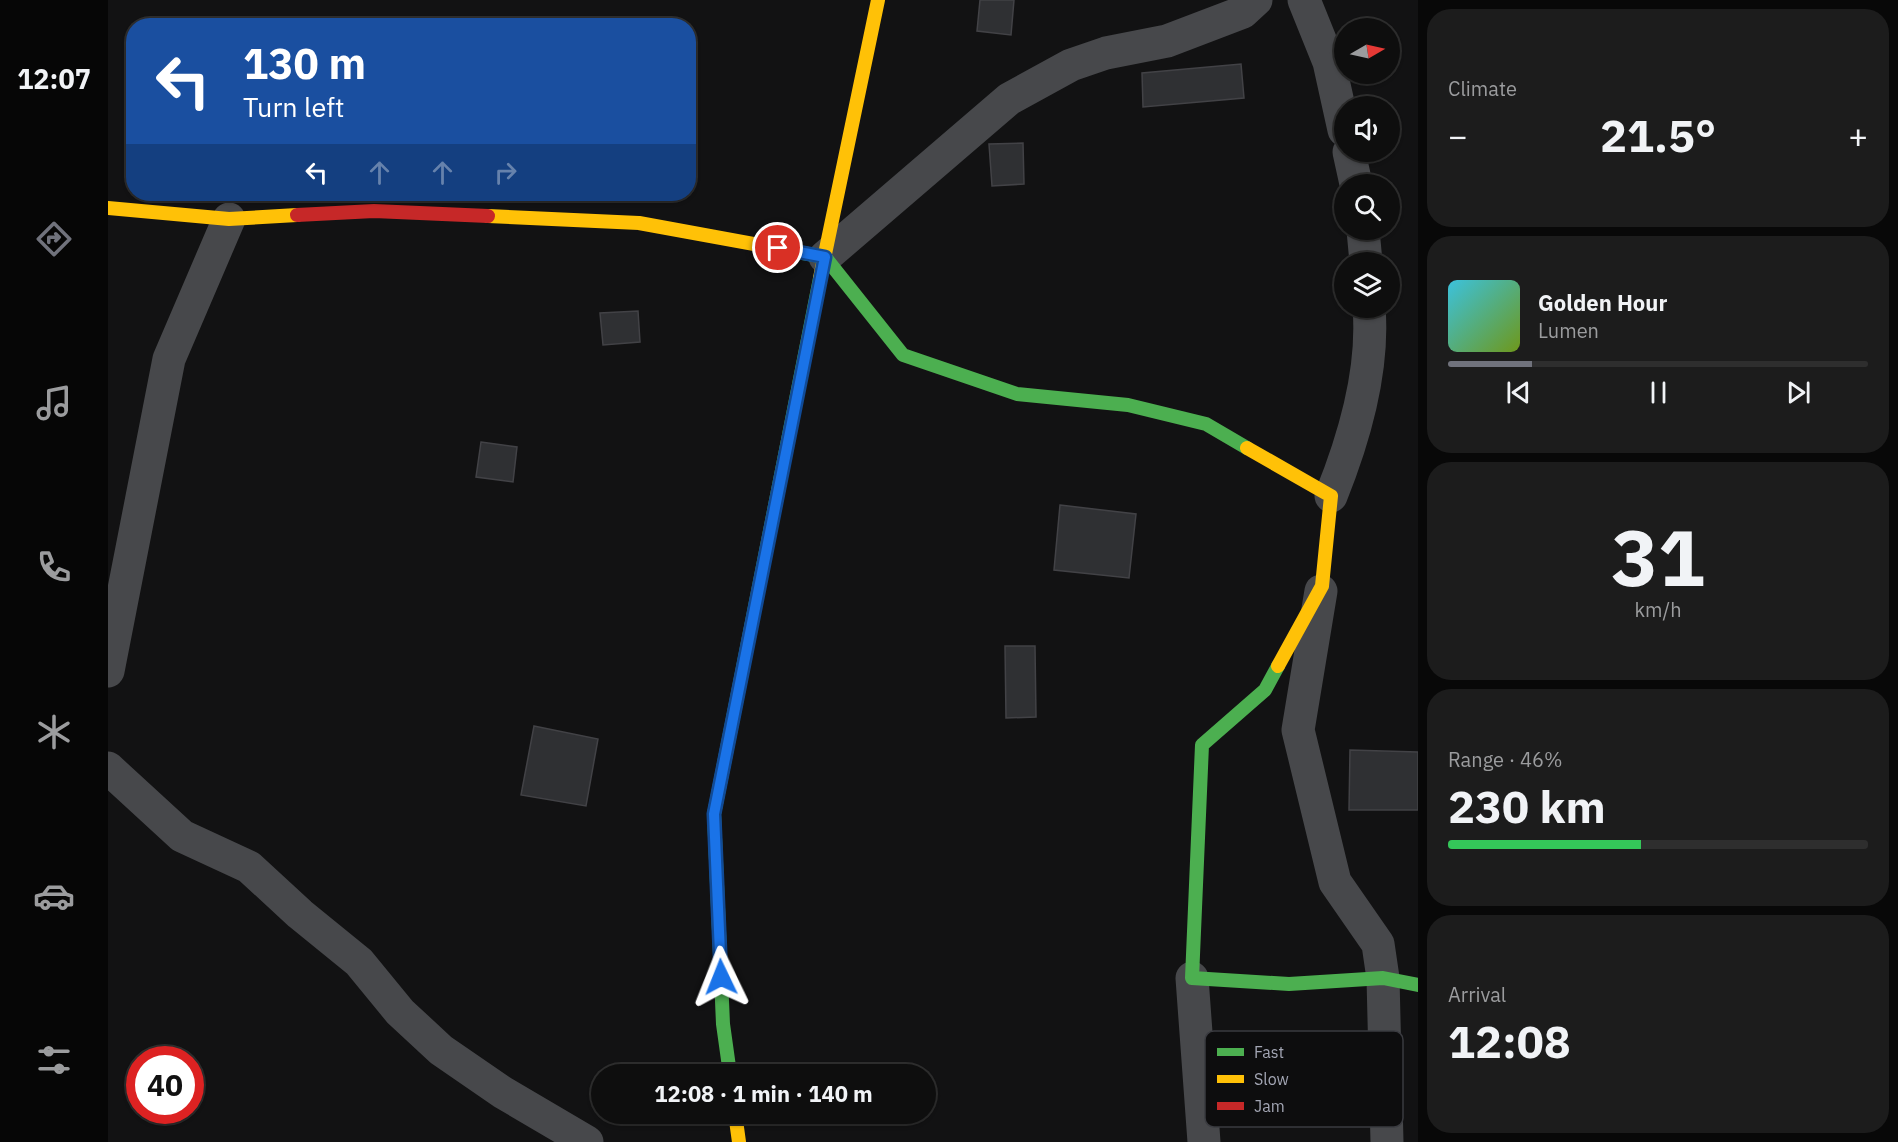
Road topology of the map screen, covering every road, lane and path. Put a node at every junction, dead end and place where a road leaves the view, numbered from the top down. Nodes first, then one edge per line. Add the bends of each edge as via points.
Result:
1 (878, 0) edge
2 (1256, 0) edge
3 (1304, 0) edge
4 (1336, 96) edge
5 (108, 208) edge
6 (229, 219) junction
7 (825, 257) junction
8 (1370, 318) edge
9 (1331, 496) junction
10 (1322, 586) junction
11 (108, 671) edge
12 (108, 768) edge
13 (1192, 978) junction
14 (1383, 978) junction
15 (1418, 985) edge
16 (1384, 1031) edge
17 (729, 1064) edge
18 (737, 1124) edge
19 (1387, 1127) edge
20 (587, 1142) edge
21 (739, 1142) edge
22 (1204, 1142) edge
23 (1387, 1142) edge

1 - 7 street
2 - 7 street via 1243,12 1167,40 1071,65 1009,99
3 - 4 street via 1329,62
5 - 6 street
6 - 7 street via 374,211 639,223
6 - 11 street via 169,359
7 - 9 street via 903,355 1017,394 1128,405 1206,424
7 - 17 street via 714,814 723,1024
8 - 9 street via 1372,338 1350,449
9 - 10 street
10 - 13 street via 1265,690 1202,746
10 - 14 street via 1298,730 1335,882 1378,944
12 - 20 street via 182,836 249,867 359,962 400,1012 441,1050 502,1092
13 - 14 street via 1288,984
13 - 22 street
14 - 15 street
14 - 16 street
18 - 21 street
19 - 23 street

